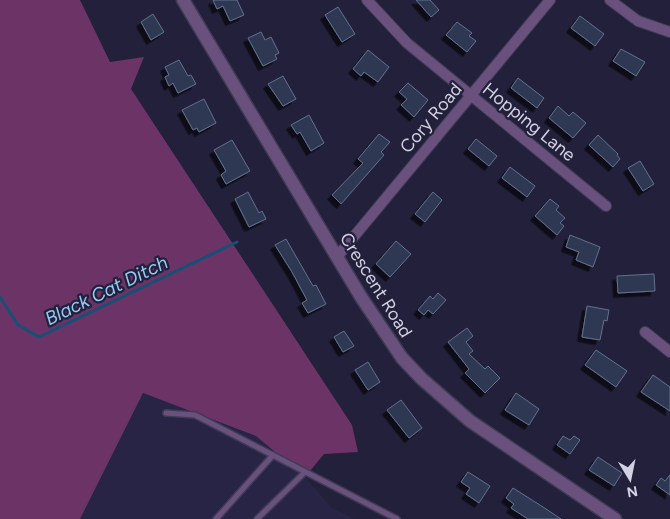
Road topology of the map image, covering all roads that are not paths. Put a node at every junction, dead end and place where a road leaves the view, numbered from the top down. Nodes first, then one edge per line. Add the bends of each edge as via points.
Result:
1 (183, 0) edge
2 (367, 0) edge
3 (550, 0) edge
4 (610, 0) edge
5 (670, 32) edge
6 (470, 95) junction
7 (606, 206) dead end
8 (337, 257) junction
9 (645, 332) dead end
10 (670, 352) edge
11 (166, 413) dead end
12 (273, 455) junction
13 (305, 472) junction
14 (216, 519) edge
15 (256, 519) edge
16 (397, 519) edge
17 (615, 519) edge

1 - 8 street, Crescent Road
2 - 6 street, Hopping Lane via 407,43
3 - 6 street, Cory Road
4 - 5 street via 638,21
6 - 7 street, Hopping Lane
6 - 8 street, Cory Road
8 - 17 street, Crescent Road via 385,336 422,379 493,438
9 - 10 street
11 - 12 lane via 194,415
12 - 13 lane
12 - 14 lane
13 - 15 lane
13 - 16 lane

